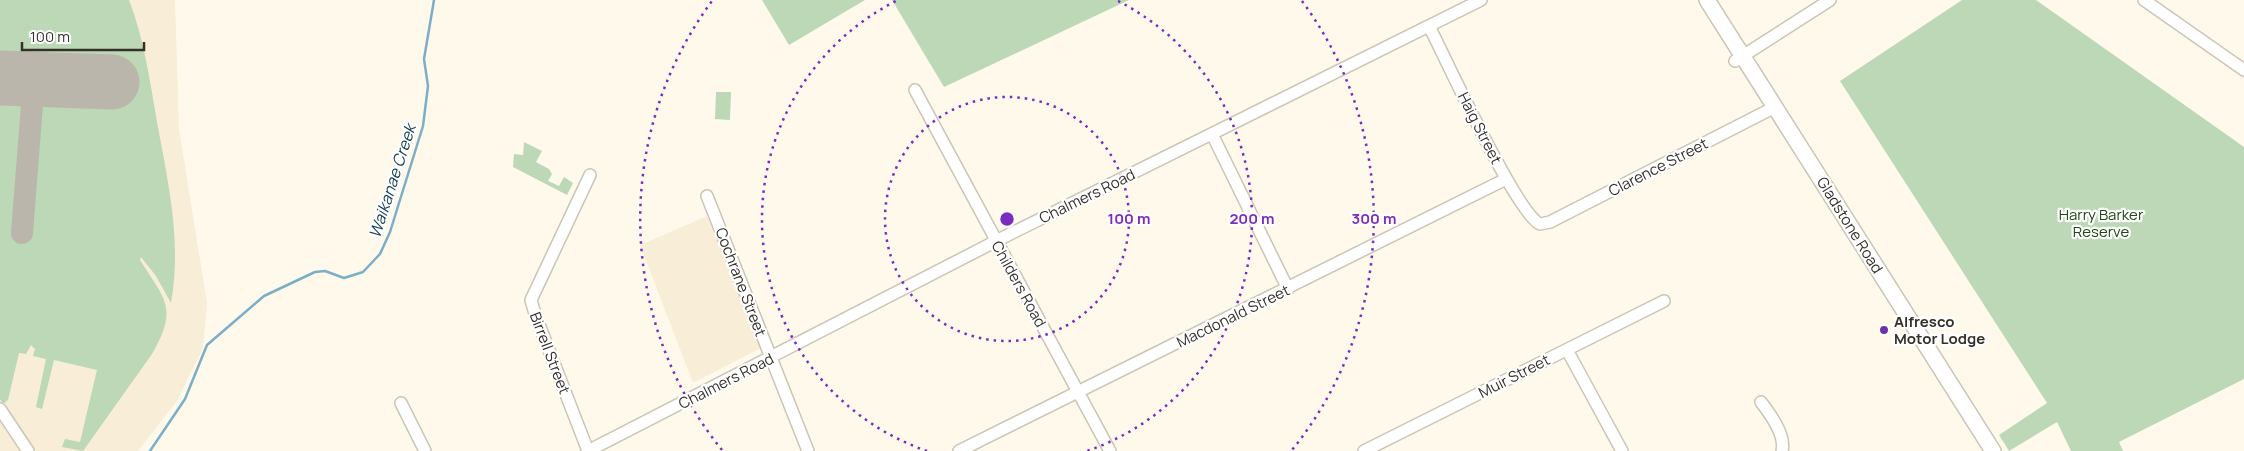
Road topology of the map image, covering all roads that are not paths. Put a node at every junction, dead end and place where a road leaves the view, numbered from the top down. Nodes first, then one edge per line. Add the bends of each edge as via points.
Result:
1 (1481, 0) edge
2 (1696, 0) edge
3 (1707, 0) edge
4 (1830, 0) edge
5 (2144, 0) edge
6 (1429, 26) junction
7 (1739, 58) junction
8 (2244, 70) edge
9 (915, 90) dead end
10 (1771, 110) junction
11 (1212, 134) junction
12 (590, 175) dead end
13 (1506, 179) junction
14 (707, 196) dead end
15 (1540, 224) joint
16 (996, 241) junction
17 (1288, 289) junction
18 (1664, 301) dead end
19 (1567, 350) junction
20 (771, 358) junction
21 (1078, 392) junction
22 (1761, 402) dead end
23 (402, 403) dead end
24 (0, 410) edge
25 (0, 430) edge
26 (26, 448) edge
27 (1368, 450) edge
28 (425, 451) edge
29 (588, 451) edge
30 (808, 451) edge
31 (959, 451) edge
32 (1110, 451) edge
33 (1622, 451) edge
34 (1782, 451) edge
35 (1981, 451) edge
36 (1992, 451) edge

1 - 6 street, Chalmers Road
2 - 7 main road, Gladstone Road
3 - 7 main road, Gladstone Road
4 - 7 street
5 - 8 street
6 - 11 street, Chalmers Road
6 - 13 street, Haig Street
7 - 10 main road, Gladstone Road
9 - 16 street, Childers Road
10 - 15 street, Clarence Street via 1550,222
10 - 35 main road, Gladstone Road
10 - 36 main road, Gladstone Road
11 - 16 street, Chalmers Road
11 - 17 street
12 - 29 street, Birrell Street via 532,300
13 - 15 street, Haig Street via 1527,211
13 - 17 street, Macdonald Street
14 - 20 street, Cochrane Street
16 - 20 street, Chalmers Road
16 - 21 street, Childers Road
17 - 21 street, Macdonald Street
18 - 19 street, Muir Street
19 - 27 street, Muir Street
19 - 33 street
20 - 29 street, Chalmers Road
20 - 30 street, Cochrane Street
21 - 31 street, Macdonald Street
21 - 32 street, Childers Road
22 - 34 street via 1782,439
23 - 28 street
24 - 26 street
25 - 26 street via 10,431

